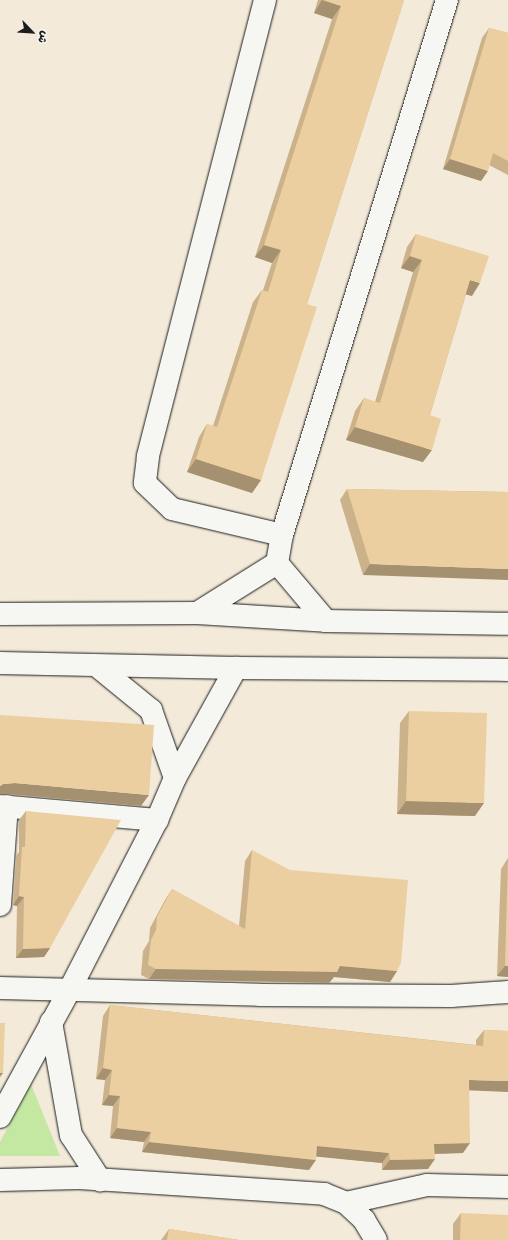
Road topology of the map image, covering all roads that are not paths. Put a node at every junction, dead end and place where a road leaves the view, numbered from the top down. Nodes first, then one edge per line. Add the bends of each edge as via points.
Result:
1 (265, 0) edge
2 (447, 0) edge
3 (282, 535) junction
4 (277, 563) junction
5 (0, 614) edge
6 (197, 614) junction
7 (326, 621) junction
8 (508, 624) edge
9 (0, 663) edge
10 (97, 666) junction
11 (236, 668) junction
12 (508, 670) edge
13 (175, 778) junction
14 (3, 806) edge
15 (157, 820) junction
16 (0, 905) edge
17 (0, 988) edge
18 (69, 991) junction
19 (508, 992) edge
20 (51, 1022) junction
21 (0, 1117) edge
22 (0, 1180) edge
23 (100, 1180) junction
24 (508, 1187) edge
25 (346, 1202) junction
26 (376, 1240) edge

1 - 3 street via 148,457 145,483 172,509
2 - 3 street
3 - 4 street
4 - 6 street
4 - 7 street
5 - 6 street
6 - 7 street
7 - 8 street
9 - 10 street
10 - 11 street
10 - 13 street via 151,710
11 - 12 street
11 - 13 street
13 - 15 street
14 - 15 street
14 - 16 street
15 - 18 street
17 - 18 street
18 - 19 street via 443,996
18 - 20 street
20 - 21 street
20 - 23 street via 71,1135
22 - 23 street
23 - 25 street via 324,1194
24 - 25 street via 427,1184
25 - 26 street via 364,1220

